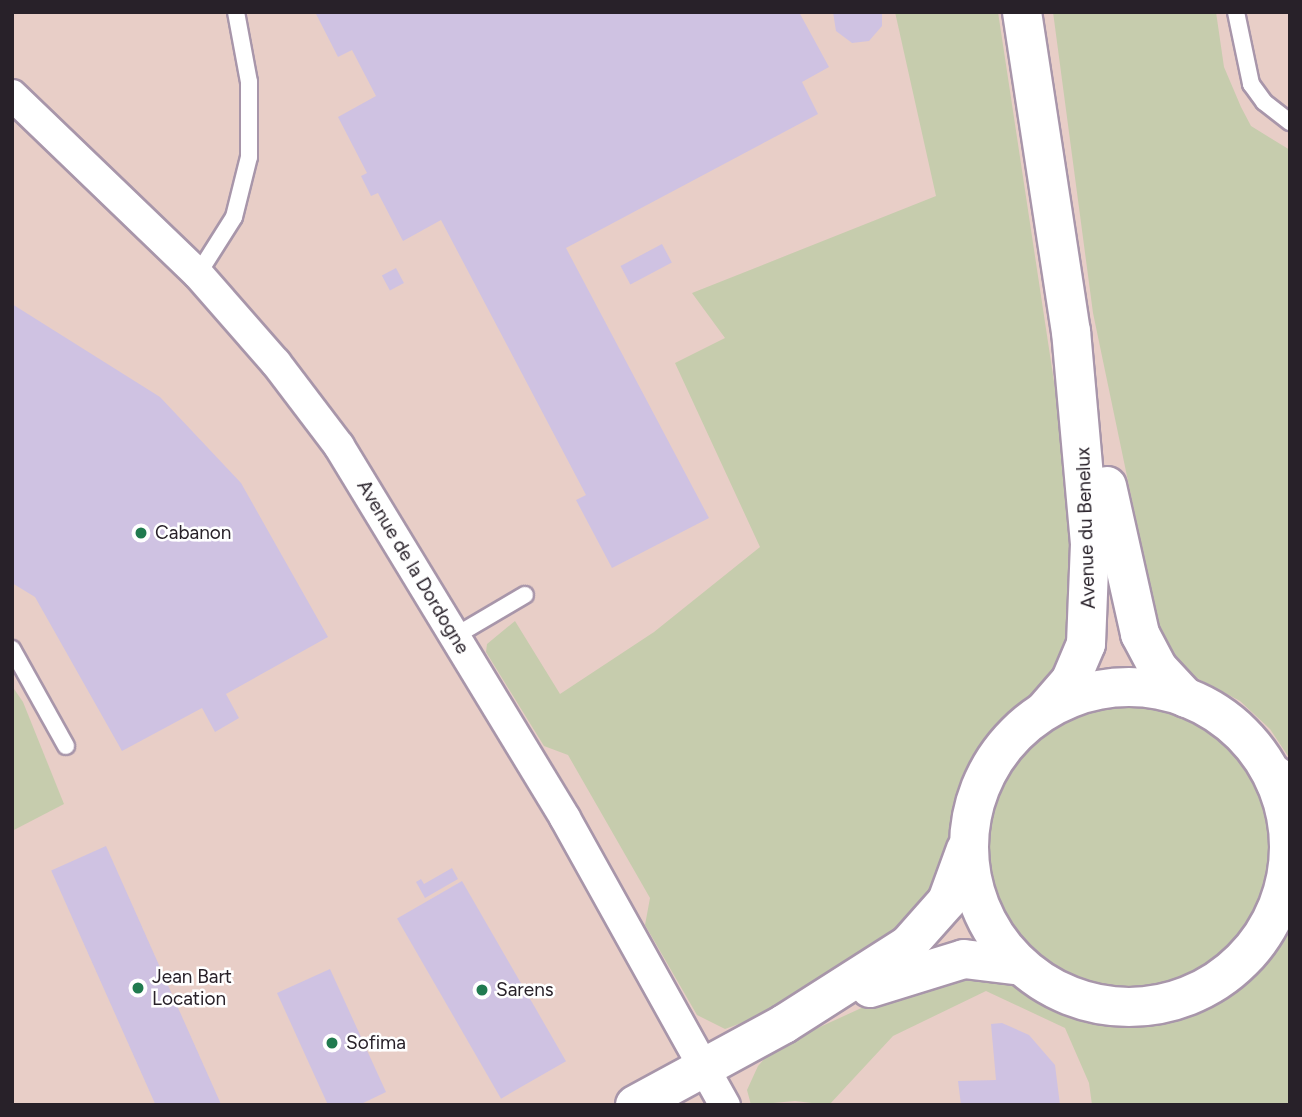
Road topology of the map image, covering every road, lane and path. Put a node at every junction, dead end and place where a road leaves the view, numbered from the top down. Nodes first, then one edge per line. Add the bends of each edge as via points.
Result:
1 (236, 12) edge
2 (1022, 12) edge
3 (1236, 12) edge
4 (12, 95) edge
5 (1290, 122) edge
6 (198, 274) junction
7 (1071, 331) junction
8 (525, 596) dead end
9 (456, 636) junction
10 (12, 649) edge
11 (1186, 698) junction
12 (1043, 713) junction
13 (66, 746) dead end
14 (1278, 773) edge
15 (970, 837) junction
16 (1285, 894) edge
17 (1022, 966) junction
18 (784, 1024) junction
19 (704, 1068) junction
20 (635, 1105) edge
21 (725, 1105) edge

1 - 6 lane via 250,91 249,157 234,217
2 - 7 street, Avenue du Benelux
3 - 5 lane via 1251,84 1264,102
4 - 6 street, Avenue de la Dordogne
6 - 9 street, Avenue de la Dordogne via 276,363 339,446
7 - 11 street, Avenue du Benelux via 1135,621 1152,658
7 - 12 street, Avenue du Benelux via 1088,506 1090,614 1077,669
8 - 9 lane
9 - 19 street, Avenue de la Dordogne via 565,817
10 - 13 lane
11 - 12 street via 1152,689 1108,689 1074,697
11 - 14 street via 1231,724
12 - 15 street via 1016,735 994,762 976,802
14 - 16 street via 1289,830
15 - 17 street via 971,871 979,904 995,934
15 - 18 street via 954,887 930,925 896,953
16 - 17 street via 1266,931 1244,959 1210,986 1178,1000 1135,1007 1091,1003 1058,991
17 - 18 street via 977,958 937,964
18 - 19 street
19 - 20 street
19 - 21 street, Avenue de la Dordogne

